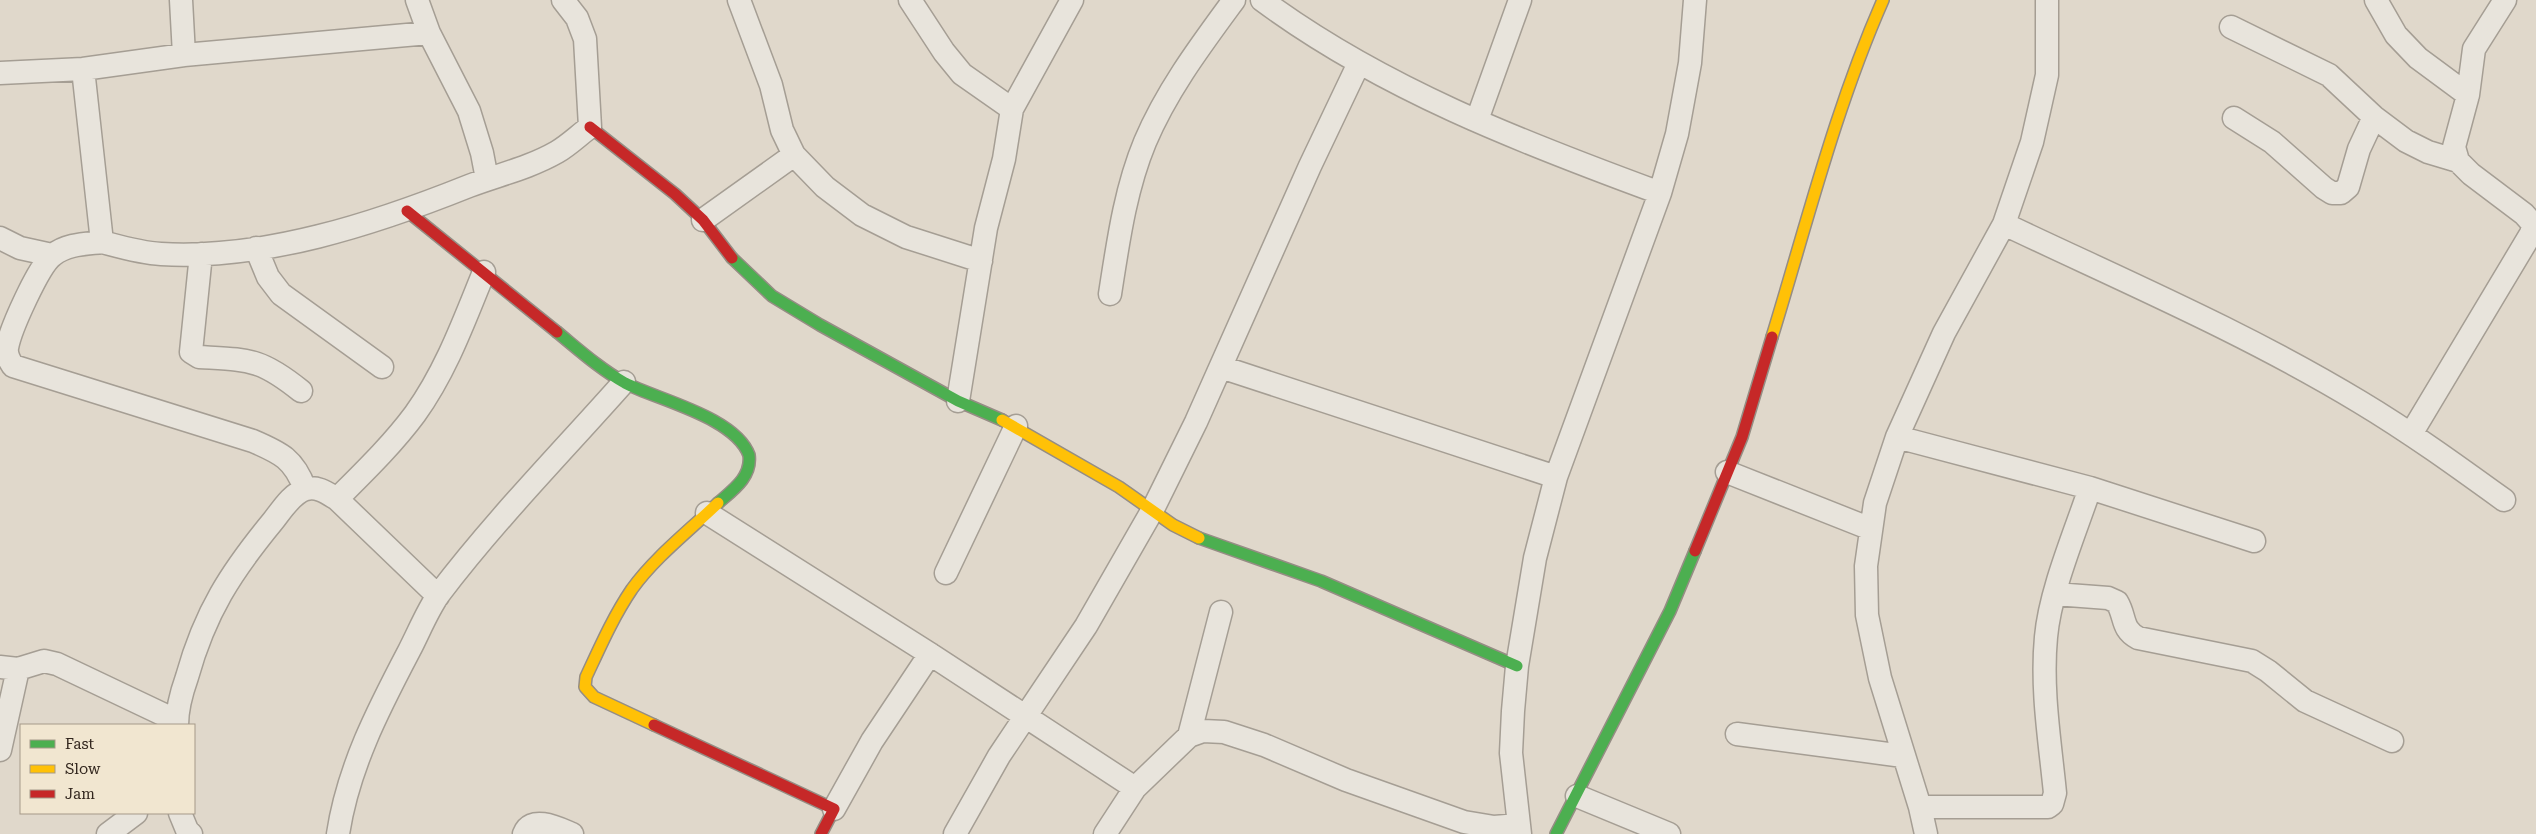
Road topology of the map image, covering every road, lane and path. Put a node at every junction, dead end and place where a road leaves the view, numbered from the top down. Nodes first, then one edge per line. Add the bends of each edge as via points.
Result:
1 (181, 0) edge
2 (417, 0) edge
3 (563, 0) edge
4 (739, 0) edge
5 (910, 0) edge
6 (1072, 0) edge
7 (1234, 0) edge
8 (1262, 0) edge
9 (1520, 0) edge
10 (1695, 0) edge
11 (1883, 0) edge
12 (2047, 0) edge
13 (2376, 0) edge
14 (2505, 0) edge
15 (2231, 27) dead end
16 (429, 33) junction
17 (184, 55) junction
18 (1359, 63) junction
19 (83, 70) junction
20 (0, 73) edge
21 (2468, 95) junction
22 (1012, 109) junction
23 (2374, 117) junction
24 (2234, 118) dead end
25 (1476, 120) junction
26 (590, 127) junction
27 (794, 155) junction
28 (2458, 161) junction
29 (487, 179) junction
30 (1660, 193) junction
31 (407, 211) junction
32 (703, 220) junction
33 (2004, 224) junction
34 (2534, 230) edge
35 (0, 238) edge
36 (102, 242) junction
37 (256, 248) junction
38 (201, 254) junction
39 (52, 255) junction
40 (981, 262) junction
41 (484, 272) junction
42 (1110, 294) dead end
43 (8, 316) edge
44 (1221, 367) junction
45 (382, 368) dead end
46 (624, 382) junction
47 (300, 391) dead end
48 (958, 401) junction
49 (1016, 426) junction
50 (2411, 434) junction
51 (1897, 437) junction
52 (1727, 472) junction
53 (1556, 477) junction
54 (2090, 488) junction
55 (305, 489) junction
56 (337, 499) junction
57 (2504, 500) dead end
58 (1152, 511) junction
59 (707, 513) junction
60 (1871, 529) junction
61 (2254, 541) dead end
62 (946, 573) dead end
63 (2055, 594) junction
64 (438, 596) junction
65 (1221, 612) dead end
66 (930, 654) junction
67 (1517, 666) junction
68 (9, 668) edge
69 (1025, 716) junction
70 (177, 723) edge
71 (1737, 734) dead end
72 (1189, 736) junction
73 (2392, 741) dead end
74 (0, 750) edge
75 (1903, 756) junction
76 (1135, 788) junction
77 (1576, 796) junction
78 (1920, 807) junction
79 (834, 809) junction
80 (135, 814) edge
81 (180, 814) edge
82 (1519, 830) edge
83 (108, 834) edge
84 (191, 834) edge
85 (338, 834) edge
86 (524, 834) edge
87 (572, 834) edge
88 (822, 834) edge
89 (955, 834) edge
90 (1105, 834) edge
91 (1556, 834) edge
92 (1669, 834) edge
93 (1926, 834) edge

1 - 17 street
2 - 16 street
3 - 26 street via 577,18 585,39
4 - 27 street via 771,85 782,130
5 - 22 street via 962,74
6 - 22 street
7 - 42 street via 1166,99 1145,143 1129,191
8 - 18 street
9 - 25 street
10 - 30 street via 1690,63 1677,134
11 - 52 street via 1830,137 1742,437
12 - 33 street via 2047,75 2032,142
13 - 21 street via 2396,35 2412,53
14 - 21 street via 2474,49
15 - 23 street via 2329,75
16 - 17 street
16 - 29 street via 469,112
17 - 19 street
18 - 25 street
18 - 44 street
19 - 20 street
19 - 36 street
21 - 28 street via 2454,148
22 - 40 street
23 - 24 street via 2359,149 2348,187 2341,193 2332,193 2324,188 2272,142
23 - 28 street via 2428,152
25 - 30 street via 1557,155
26 - 29 street via 558,151 528,166
26 - 32 street via 637,162
27 - 32 street
27 - 40 street via 825,187 862,215 906,236
28 - 34 street via 2524,214
29 - 31 street
30 - 53 street
31 - 37 street via 323,235
31 - 41 street
32 - 48 street via 732,259 772,296
33 - 50 street via 2213,322 2360,402
33 - 51 street via 1944,333
34 - 50 street
35 - 39 street via 20,248
36 - 38 street via 160,254
36 - 39 street via 68,246
37 - 38 street
37 - 45 street via 268,276 281,294
38 - 47 street via 191,352 199,357 260,363 279,373
39 - 43 street
40 - 48 street
41 - 46 street
41 - 56 street via 444,367 415,414 380,456
43 - 55 street via 7,348 13,366 253,441 290,461
44 - 53 street
44 - 58 street
46 - 59 street via 711,421 740,440 750,452 750,465 744,479
46 - 64 street via 522,495
48 - 49 street
49 - 58 street via 1119,487
49 - 62 street
50 - 57 street
51 - 54 street
51 - 60 street via 1875,503
52 - 60 street
52 - 77 street via 1670,611
53 - 67 street via 1535,558
54 - 61 street
54 - 63 street
55 - 56 street via 320,489
55 - 70 street via 291,500 246,554 216,599 196,642
56 - 64 street
58 - 67 street via 1210,543 1322,581
58 - 69 street via 1086,626
59 - 66 street
59 - 79 street via 633,588 612,622 586,676 585,687 594,697
60 - 75 street via 1866,566 1867,615 1880,678
63 - 73 street via 2108,598 2118,602 2124,626 2138,638 2252,662 2305,701
63 - 78 street via 2046,636 2044,686 2055,793 2052,804 2048,807
64 - 85 street via 384,698 356,760
65 - 72 street
66 - 69 street
66 - 79 street via 872,741
67 - 82 street via 1511,753
68 - 70 street via 44,661 56,664
68 - 74 street
69 - 76 street
69 - 89 street via 998,756
71 - 75 street
72 - 76 street
72 - 82 street via 1203,731 1224,732 1464,822
75 - 78 street
76 - 90 street
77 - 91 street
77 - 92 street
78 - 93 street
79 - 88 street
80 - 83 street
81 - 84 street via 186,830
86 - 87 street via 535,824 552,826

